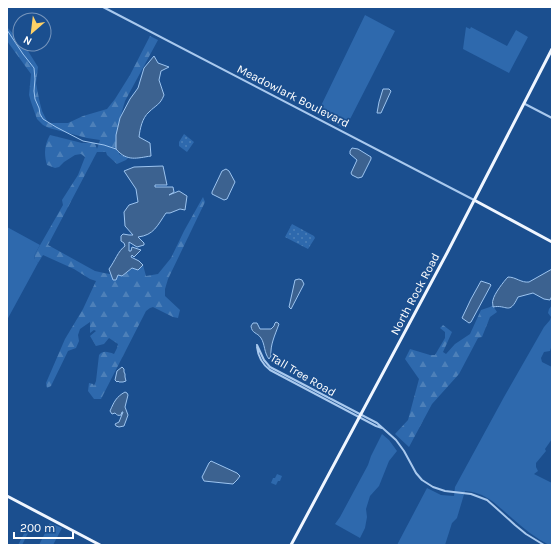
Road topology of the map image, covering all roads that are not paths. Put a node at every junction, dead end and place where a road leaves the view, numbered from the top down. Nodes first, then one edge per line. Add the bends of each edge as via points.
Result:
1 (103, 7) edge
2 (552, 49) edge
3 (524, 104) junction
4 (552, 118) edge
5 (474, 200) junction
6 (552, 242) edge
7 (360, 415) junction
8 (7, 496) edge
9 (100, 545) edge
10 (291, 545) edge
11 (544, 545) edge

1 - 5 street, Meadowlark Boulevard
2 - 3 main road, North Rock Road
3 - 4 street
3 - 5 main road, North Rock Road
5 - 6 main road
5 - 7 main road, North Rock Road
7 - 7 street, Tall Tree Road via 270,367 257,345 262,363 266,367
7 - 10 main road, North Rock Road
7 - 11 street, Tall Tree Road via 383,428 396,440 422,480 441,490 471,494 487,500 526,534
8 - 9 main road

